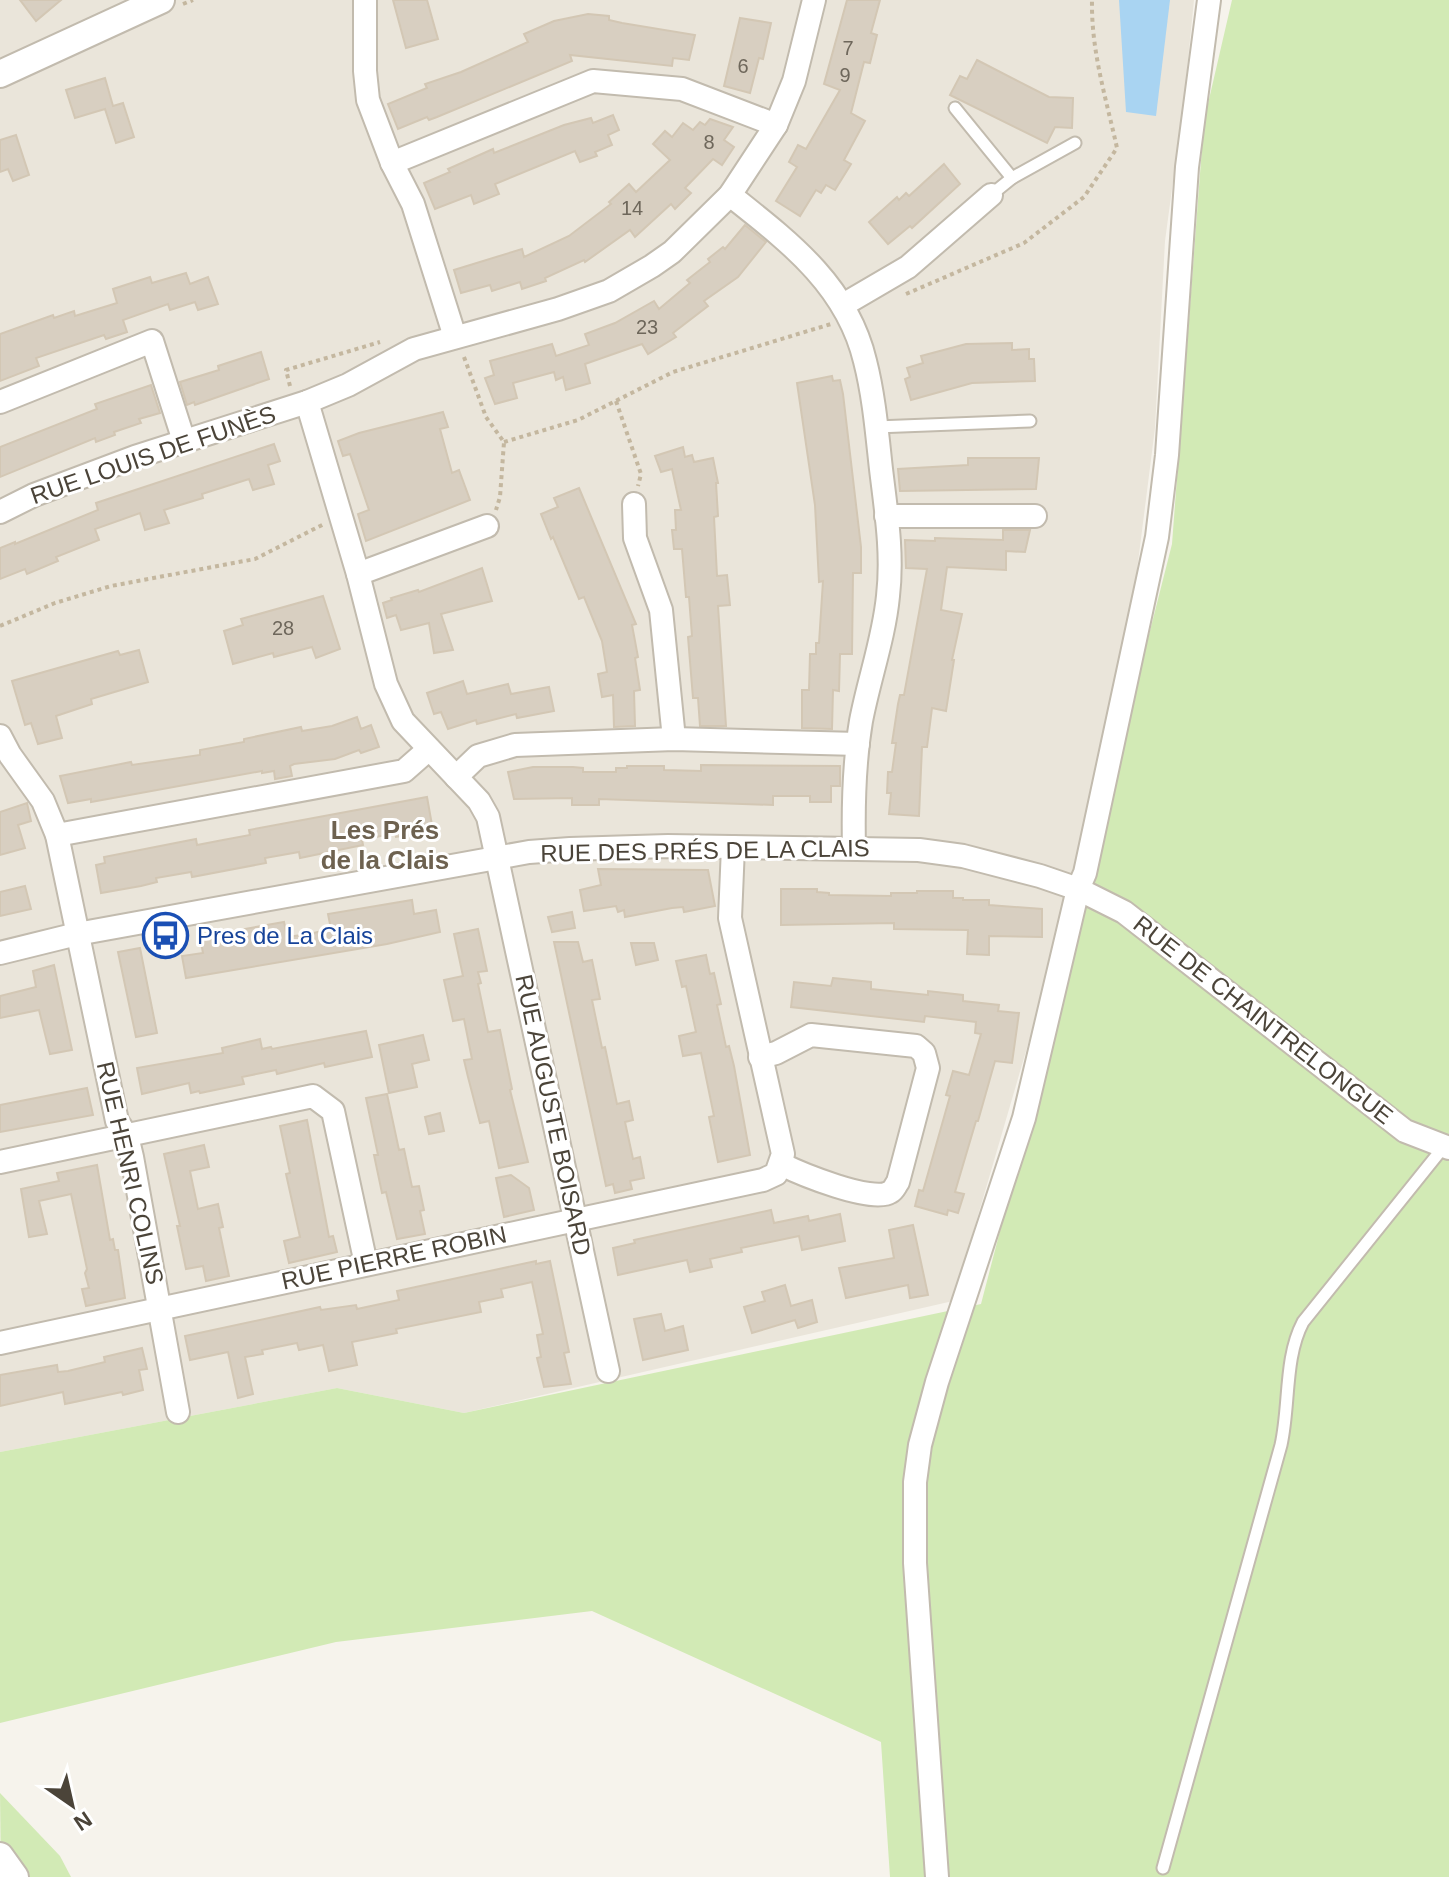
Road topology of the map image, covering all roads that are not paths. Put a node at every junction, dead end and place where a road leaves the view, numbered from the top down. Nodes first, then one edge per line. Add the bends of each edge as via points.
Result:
1 (161, 0) edge
2 (365, 0) edge
3 (814, 0) edge
4 (1209, 0) edge
5 (0, 74) edge
6 (955, 108) dead end
7 (776, 125) junction
8 (1075, 143) dead end
9 (392, 163) junction
10 (1012, 178) junction
11 (730, 195) junction
12 (991, 195) joint
13 (843, 305) junction
14 (455, 337) junction
15 (0, 402) edge
16 (301, 404) junction
17 (1030, 421) dead end
18 (876, 427) junction
19 (184, 441) junction
20 (634, 504) road end
21 (0, 512) edge
22 (886, 516) junction
23 (1035, 516) dead end
24 (487, 526) road end
25 (358, 574) junction
26 (0, 736) edge
27 (674, 739) junction
28 (858, 744) junction
29 (429, 749) junction
30 (10, 773) edge
31 (456, 777) junction
32 (57, 835) junction
33 (733, 847) junction
34 (854, 848) junction
35 (497, 858) junction
36 (1078, 889) junction
37 (77, 934) junction
38 (0, 953) edge
39 (760, 1057) junction
40 (127, 1136) junction
41 (1447, 1145) edge
42 (0, 1162) edge
43 (781, 1164) junction
44 (575, 1220) junction
45 (366, 1264) junction
46 (161, 1308) junction
47 (0, 1343) edge
48 (608, 1371) dead end
49 (178, 1412) dead end
50 (0, 1856) edge
51 (1163, 1868) dead end
52 (15, 1877) edge
53 (937, 1877) edge

1 - 5 street
2 - 9 street via 368,100
3 - 7 street, RUE LOUIS DE FUNÈS via 794,81
4 - 36 street via 1187,167 1157,537
6 - 10 lane
7 - 9 street via 682,89 593,81
7 - 11 street, RUE LOUIS DE FUNÈS
8 - 10 lane
9 - 14 street via 418,215
10 - 12 lane
11 - 13 street via 800,253
11 - 14 street, RUE LOUIS DE FUNÈS via 672,252 609,291
12 - 13 street via 908,267
13 - 18 street via 866,361
14 - 16 street, RUE LOUIS DE FUNÈS via 414,349
15 - 19 street via 152,341
16 - 19 street, RUE LOUIS DE FUNÈS
16 - 25 street, RUE AUGUSTE BOISARD
17 - 18 lane
18 - 22 street
19 - 21 street, RUE LOUIS DE FUNÈS
20 - 27 street via 635,538 661,610
22 - 23 street
22 - 28 street via 888,595
24 - 25 street
25 - 29 street, RUE AUGUSTE BOISARD via 386,684 403,721
26 - 30 street, RUE HENRI COLINS
27 - 28 street
27 - 31 street via 515,745 478,756
28 - 34 street
29 - 31 street, RUE AUGUSTE BOISARD
29 - 32 street via 404,771
30 - 32 street, RUE HENRI COLINS via 43,801
31 - 35 street, RUE AUGUSTE BOISARD via 488,817
32 - 37 street, RUE HENRI COLINS
33 - 34 street, RUE DES PRÉS DE LA CLAIS
33 - 35 street, RUE DES PRÉS DE LA CLAIS via 570,849
33 - 39 street via 730,918
34 - 36 street, RUE DES PRÉS DE LA CLAIS via 963,856
35 - 37 street, RUE DES PRÉS DE LA CLAIS
35 - 44 street, RUE AUGUSTE BOISARD
36 - 41 street, RUE DE CHAINTRELONGUE via 1124,912 1405,1131
36 - 53 street via 1024,1118 937,1382 918,1457 915,1563
37 - 38 street, RUE DES PRÉS DE LA CLAIS
37 - 40 street, RUE HENRI COLINS via 117,1121
39 - 43 street
39 - 43 street via 811,1035 916,1046 928,1068 898,1182 890,1193 877,1196 825,1183
40 - 42 street
40 - 45 street via 313,1096 333,1111
40 - 46 street, RUE HENRI COLINS
41 - 51 lane via 1294,1339 1281,1445
43 - 44 street, RUE PIERRE ROBIN via 776,1174 763,1180
44 - 45 street, RUE PIERRE ROBIN
44 - 48 street, RUE AUGUSTE BOISARD
45 - 46 street, RUE PIERRE ROBIN
46 - 47 street, RUE PIERRE ROBIN
46 - 49 street, RUE HENRI COLINS
50 - 52 street

